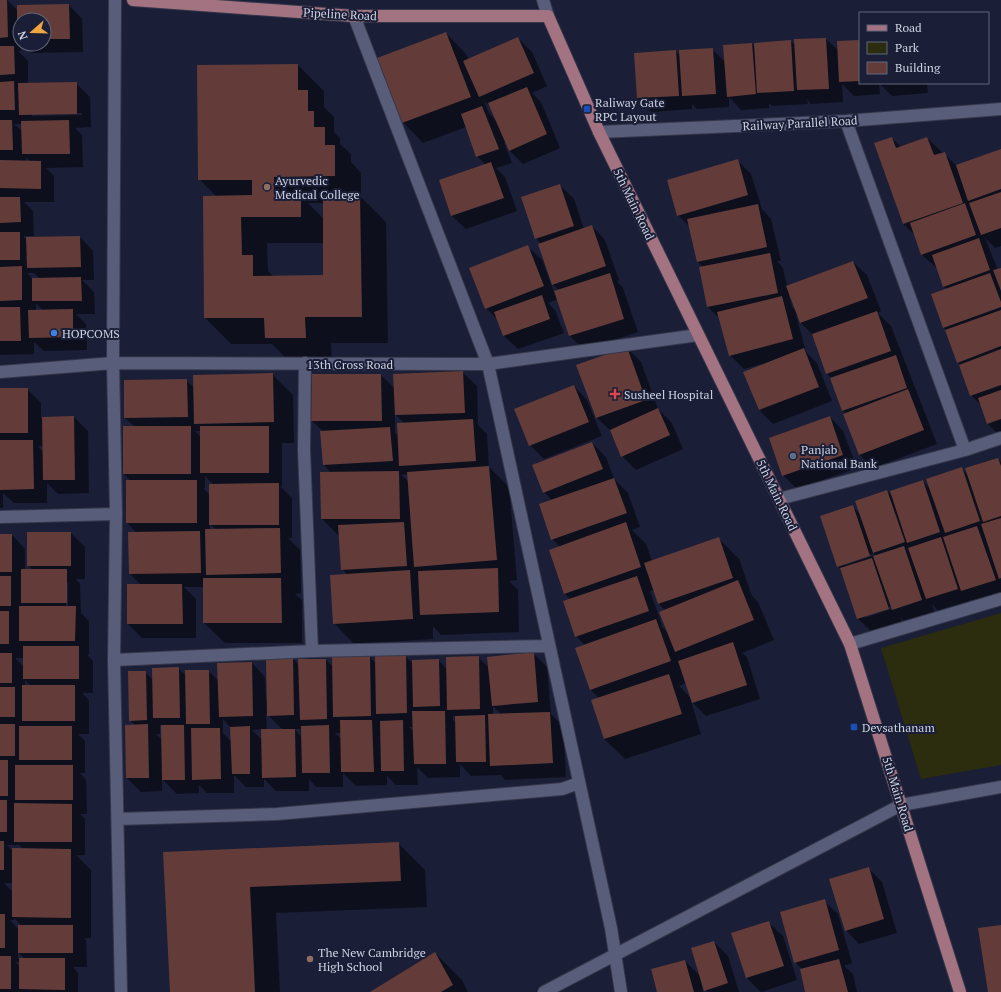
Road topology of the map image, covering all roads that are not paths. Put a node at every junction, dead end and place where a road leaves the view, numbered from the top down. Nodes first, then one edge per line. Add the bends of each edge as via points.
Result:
1 (115, 0) edge
2 (132, 0) edge
3 (543, 0) edge
4 (354, 16) junction
5 (548, 16) junction
6 (1001, 109) edge
7 (846, 121) junction
8 (599, 132) junction
9 (698, 335) junction
10 (113, 363) junction
11 (306, 363) junction
12 (488, 364) junction
13 (0, 372) edge
14 (1001, 438) edge
15 (965, 450) junction
16 (779, 499) junction
17 (116, 514) junction
18 (0, 517) edge
19 (1001, 599) edge
20 (850, 644) junction
21 (549, 646) junction
22 (312, 651) junction
23 (114, 660) junction
24 (579, 783) junction
25 (1001, 787) edge
26 (901, 805) junction
27 (118, 818) junction
28 (615, 955) junction
29 (121, 992) edge
30 (544, 992) edge
31 (621, 992) edge
32 (960, 992) edge

1 - 10 street
2 - 4 main road, Pipeline Road
3 - 5 street
4 - 5 main road, Pipeline Road
4 - 12 street
5 - 8 main road, 5th Main Road
6 - 7 street, Railway Parallel Road
7 - 8 street, Railway Parallel Road
7 - 15 street
8 - 9 main road, 5th Main Road
9 - 12 street, 13th Cross Road
9 - 16 main road, 5th Main Road
10 - 11 street, 13th Cross Road
10 - 13 street, 13th Cross Road
10 - 17 street
11 - 12 street, 13th Cross Road
11 - 22 street via 304,450
12 - 21 street
14 - 15 street
15 - 16 street
16 - 20 main road, 5th Main Road
17 - 18 street
17 - 23 street
19 - 20 street
20 - 26 main road, 5th Main Road
21 - 22 street
21 - 24 street
22 - 23 street
23 - 27 street
24 - 27 street via 562,789 284,813
24 - 28 street
25 - 26 street
26 - 28 street
26 - 32 main road, 5th Main Road
27 - 29 street
28 - 30 street
28 - 31 street

